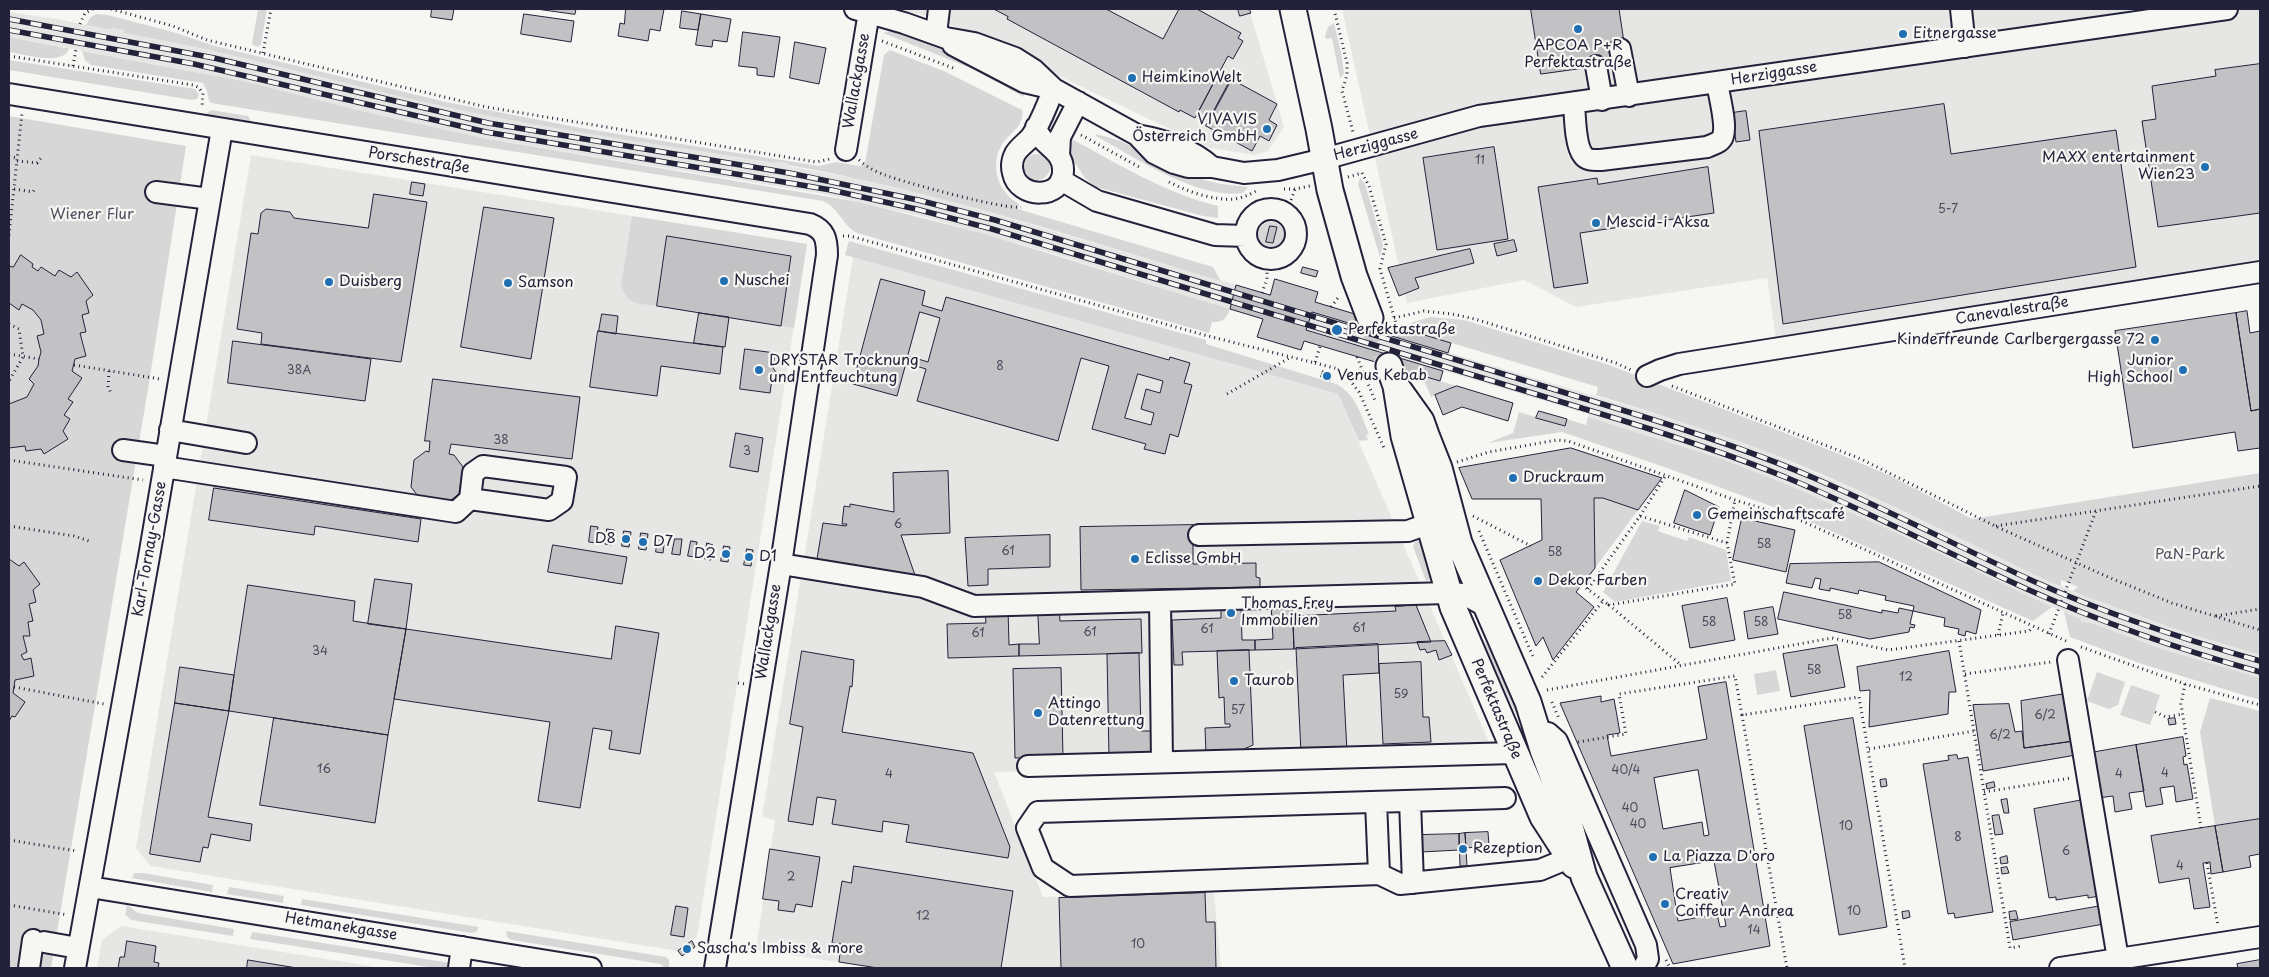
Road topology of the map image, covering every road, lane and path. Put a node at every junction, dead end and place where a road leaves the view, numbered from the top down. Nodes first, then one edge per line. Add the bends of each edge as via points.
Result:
1 (93, 9) edge
2 (112, 9) edge
3 (271, 9) edge
4 (939, 9) edge
5 (1293, 9) edge
6 (1334, 9) edge
7 (1961, 9) edge
8 (2227, 9) edge
9 (862, 11) edge
10 (80, 24) dead end
11 (941, 36) junction
12 (1965, 46) junction
13 (76, 49) dead end
14 (1620, 49) dead end
15 (263, 53) junction
16 (9, 56) edge
17 (73, 66) junction
18 (1596, 66) dead end
19 (1717, 83) junction
20 (1054, 89) junction
21 (16, 95) edge
22 (1629, 96) junction
23 (1602, 100) junction
24 (1078, 102) junction
25 (1574, 103) junction
26 (200, 125) junction
27 (1036, 127) junction
28 (222, 129) junction
29 (846, 150) junction
30 (1357, 150) junction
31 (1059, 155) junction
32 (9, 156) edge
33 (41, 158) dead end
34 (17, 159) junction
35 (1324, 159) junction
36 (1291, 167) junction
37 (1362, 173) dead end
38 (1061, 180) junction
39 (9, 186) edge
40 (36, 187) dead end
41 (14, 188) junction
42 (156, 192) dead end
43 (1031, 192) junction
44 (210, 199) junction
45 (1286, 214) junction
46 (9, 235) edge
47 (825, 236) junction
48 (1246, 236) junction
49 (1267, 259) junction
50 (2260, 272) edge
51 (1262, 293) dead end
52 (1370, 318) tunnel mouth
53 (1394, 318) junction
54 (9, 324) edge
55 (1397, 327) dead end
56 (1320, 346) dead end
57 (9, 354) edge
58 (23, 357) junction
59 (1292, 357) junction
60 (1358, 357) dead end
61 (40, 359) dead end
62 (1315, 363) junction
63 (74, 365) dead end
64 (109, 371) junction
65 (1646, 376) junction
66 (9, 381) edge
67 (178, 382) junction
68 (1227, 394) dead end
69 (112, 395) dead end
70 (1373, 395) dead end
71 (170, 430) junction
72 (246, 443) dead end
73 (123, 450) dead end
74 (1387, 458) dead end
75 (9, 460) edge
76 (1452, 464) dead end
77 (164, 469) junction
78 (1666, 475) junction
79 (2260, 486) edge
80 (470, 499) dead end
81 (1735, 500) junction
82 (2096, 511) junction
83 (1640, 516) junction
84 (1428, 524) junction
85 (9, 526) edge
86 (1995, 526) junction
87 (1199, 535) dead end
88 (92, 542) dead end
89 (1727, 543) junction
90 (1531, 546) dead end
91 (781, 564) junction
92 (2076, 564) junction
93 (1582, 585) dead end
94 (1588, 589) junction
95 (1448, 593) junction
96 (1160, 601) junction
97 (1603, 601) junction
98 (1608, 606) junction
99 (1487, 607) junction
100 (2260, 609) edge
101 (2003, 613) junction
102 (2215, 616) junction
103 (2033, 628) junction
104 (2260, 630) edge
105 (2049, 634) junction
106 (1998, 635) junction
107 (1959, 641) junction
108 (2068, 660) joint
109 (1681, 665) junction
110 (1965, 674) junction
111 (1542, 677) junction
112 (2185, 684) junction
113 (14, 687) dead end
114 (1547, 690) junction
115 (1494, 704) junction
116 (2260, 705) edge
117 (122, 707) junction
118 (2154, 712) dead end
119 (2182, 714) junction
120 (1742, 716) junction
121 (1560, 723) dead end
122 (1535, 726) junction
123 (1974, 731) junction
124 (1572, 743) dead end
125 (1868, 749) junction
126 (1515, 754) junction
127 (1162, 762) junction
128 (1028, 766) dead end
129 (2086, 775) junction
130 (1984, 792) junction
131 (1505, 798) dead end
132 (1410, 801) junction
133 (1376, 802) junction
134 (2201, 828) dead end
135 (9, 840) edge
136 (94, 854) junction
137 (2207, 863) dead end
138 (1576, 868) junction
139 (1380, 874) junction
140 (1413, 883) junction
141 (90, 887) junction
142 (9, 905) edge
143 (83, 918) junction
144 (2260, 937) edge
145 (2222, 944) junction
146 (2021, 946) dead end
147 (462, 947) junction
148 (78, 948) junction
149 (1664, 954) dead end
150 (2118, 959) junction
151 (29, 968) edge
152 (75, 968) edge
153 (459, 968) edge
154 (591, 968) edge
155 (715, 968) edge
156 (1625, 968) edge
157 (1643, 968) edge
158 (1670, 968) edge
159 (1787, 968) edge
160 (1906, 968) edge
161 (2067, 968) edge

1 - 10 path via 85,14
2 - 15 path via 173,26 207,40 231,43
3 - 15 path
4 - 11 street
5 - 35 main road
6 - 30 path via 1347,63 1342,95
7 - 12 street
8 - 12 street, Herziggasse
9 - 11 street, Herziggasse
9 - 29 street, Wallackgasse via 865,36
11 - 20 street, Herziggasse via 1016,78
12 - 19 street, Herziggasse
13 - 17 path
14 - 22 street
15 - 29 path via 436,96 562,121 816,162
16 - 17 path
17 - 26 path via 198,87 203,97
18 - 23 street
19 - 22 street, Herziggasse
19 - 25 street via 1723,136 1719,142 1707,147 1588,159 1582,155 1578,144
20 - 24 street, Herziggasse
20 - 27 street
21 - 26 street, Porschestraße
21 - 34 path
22 - 23 street, Herziggasse
23 - 25 street, Herziggasse
24 - 31 street via 1060,137
24 - 36 street, Herziggasse via 1137,135 1154,153 1174,163 1250,173
25 - 30 street, Herziggasse via 1479,116
26 - 28 street, Porschestraße
27 - 31 street via 1040,137
27 - 43 street via 1016,153 1012,165 1017,183
28 - 44 street, Karl-Tornay-Gasse
28 - 47 street, Porschestraße via 810,224
29 - 43 path via 866,166 888,176 1003,206 1022,207
30 - 35 street, Herziggasse
31 - 38 street via 1063,166
32 - 34 path
33 - 34 path via 37,163
34 - 41 path
35 - 36 street, Herziggasse
35 - 52 main road via 1337,218
36 - 45 path via 1295,190
37 - 53 path via 1386,244 1380,269
38 - 43 street via 1047,192
38 - 48 street via 1097,201 1215,235
39 - 41 path
40 - 41 path via 33,192
41 - 46 path
42 - 44 street
44 - 67 street, Karl-Tornay-Gasse
45 - 48 street via 1275,210 1259,212 1249,224
45 - 49 street via 1296,231 1293,246 1281,257
47 - 59 path via 850,236
47 - 91 street, Wallackgasse via 827,255
48 - 49 street via 1254,253
49 - 51 path via 1267,279
50 - 65 street, Canevalestraße via 1679,364
53 - 55 path
53 - 65 path via 1428,311 1469,317 1616,363
54 - 58 path via 19,329
56 - 62 path
57 - 58 path
58 - 61 path
58 - 66 path
59 - 62 path
59 - 68 path
60 - 70 path
62 - 74 path via 1342,370 1359,392
63 - 64 path
64 - 67 path
64 - 69 path via 108,386
65 - 86 path via 1861,459
67 - 71 street, Karl-Tornay-Gasse
71 - 72 street
71 - 77 street, Karl-Tornay-Gasse
73 - 77 street
75 - 77 path
76 - 78 path via 1489,452 1563,440
77 - 80 street via 456,512
77 - 117 street, Karl-Tornay-Gasse
78 - 81 path
78 - 83 path
79 - 82 path
81 - 89 path
81 - 101 path via 1802,521
82 - 86 path
82 - 92 path
83 - 89 path
83 - 94 path
84 - 87 street via 1408,531
84 - 95 main road, Perfektastraße
84 - 99 main road, Perfektastraße via 1404,436 1392,376 1421,421 1439,468 1459,543
85 - 88 path
86 - 92 path
89 - 98 path via 1735,584
90 - 111 path via 1472,515
91 - 96 street via 924,587 974,606
91 - 155 street, Wallackgasse
92 - 102 path via 2172,603
92 - 105 path
93 - 94 path
94 - 97 path
95 - 96 street
95 - 99 street via 1463,594
95 - 115 main road, Perfektastraße
96 - 127 street
97 - 98 path
97 - 111 path
98 - 109 path
99 - 122 main road, Perfektastraße
100 - 102 path
101 - 103 path
101 - 106 path
102 - 104 path
103 - 105 path
103 - 106 path
105 - 112 path
106 - 107 path
107 - 109 path via 1888,650 1832,638
107 - 110 path
108 - 110 path
108 - 129 street
109 - 114 path
110 - 123 path
111 - 114 path
112 - 116 path
112 - 119 path via 2181,697
113 - 117 path
114 - 121 path
115 - 122 street via 1518,723
115 - 126 main road, Perfektastraße
117 - 136 street, Karl-Tornay-Gasse
118 - 119 path via 2166,717
119 - 134 path
120 - 124 path via 1735,676 1619,694 1626,734
120 - 125 path via 1860,696
120 - 159 path
122 - 138 main road, Perfektastraße via 1565,808
122 - 157 street via 1557,741 1646,945 1648,959
123 - 125 path
123 - 130 path
125 - 160 path
126 - 127 street
126 - 138 main road, Perfektastraße via 1542,817
127 - 128 street
129 - 130 path
129 - 150 street
130 - 146 path via 2010,948
131 - 132 street
132 - 133 street
132 - 140 street
133 - 139 street
133 - 139 street via 1038,812 1028,828 1043,868 1070,886
135 - 136 path
136 - 141 street, Karl-Tornay-Gasse
137 - 145 path
138 - 140 street
138 - 156 main road, Perfektastraße
139 - 140 street via 1400,884
141 - 143 street, Karl-Tornay-Gasse
141 - 147 street, Hetmanekgasse
142 - 143 path
143 - 148 street, Karl-Tornay-Gasse
144 - 145 street
145 - 150 street
147 - 153 street
147 - 154 street, Hetmanekgasse
148 - 151 street via 39,941
148 - 152 street, Karl-Tornay-Gasse
149 - 158 path
150 - 161 street

